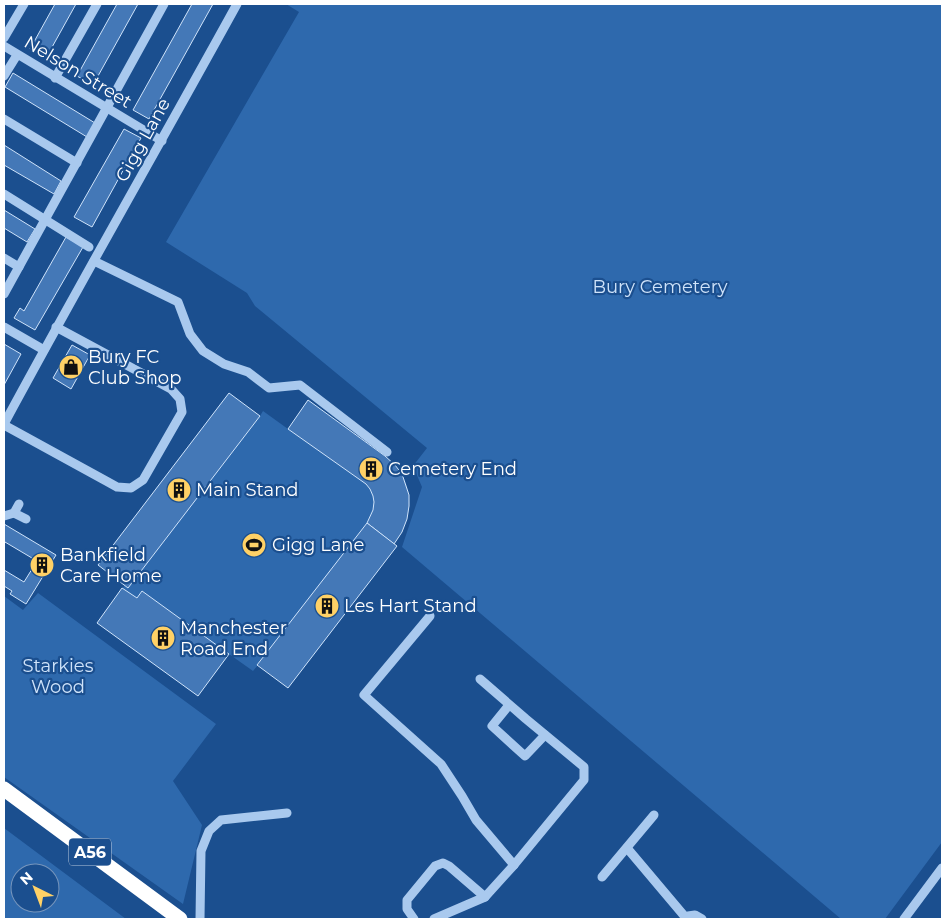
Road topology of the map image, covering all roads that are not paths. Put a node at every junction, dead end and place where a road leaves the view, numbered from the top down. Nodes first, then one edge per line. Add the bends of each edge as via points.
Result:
1 (24, 4) edge
2 (97, 4) edge
3 (164, 4) edge
4 (237, 4) edge
5 (4, 38) edge
6 (4, 46) edge
7 (17, 55) junction
8 (4, 76) edge
9 (55, 78) junction
10 (106, 108) junction
11 (4, 119) edge
12 (162, 141) junction
13 (77, 163) junction
14 (4, 194) edge
15 (45, 220) junction
16 (89, 247) dead end
17 (4, 258) edge
18 (94, 261) junction
19 (19, 267) junction
20 (4, 294) edge
21 (4, 326) edge
22 (56, 327) junction
23 (44, 350) junction
24 (4, 424) edge
25 (387, 452) dead end
26 (19, 504) dead end
27 (14, 513) junction
28 (4, 516) edge
29 (26, 519) dead end
30 (430, 616) dead end
31 (480, 679) dead end
32 (510, 705) junction
33 (545, 735) junction
34 (4, 789) edge
35 (287, 813) dead end
36 (654, 815) dead end
37 (627, 848) junction
38 (514, 865) junction
39 (942, 868) edge
40 (602, 877) dead end
41 (485, 897) junction
42 (180, 919) edge
43 (200, 919) edge
44 (414, 919) edge
45 (434, 919) edge
46 (685, 919) edge
47 (702, 919) edge
48 (904, 919) edge

1 - 5 street
2 - 9 street
3 - 10 street
4 - 12 street, Gigg Lane
6 - 7 street, Nelson Street
7 - 8 street
7 - 9 street, Nelson Street
9 - 10 street, Nelson Street
10 - 12 street, Nelson Street
10 - 13 street
11 - 13 street
12 - 18 street, Gigg Lane
13 - 15 street
14 - 15 street
15 - 16 street
15 - 19 street
17 - 19 street
18 - 22 street, Gigg Lane
18 - 25 street via 178,302 190,334 203,351 224,364 248,372 269,388 300,385
19 - 20 street
21 - 23 street
22 - 23 street, Gigg Lane
22 - 24 street via 171,389 180,399 182,412 143,480 131,488 108,482
23 - 24 street, Gigg Lane
26 - 27 street
27 - 28 street
27 - 29 street
30 - 38 street via 364,694 441,764 476,820
31 - 32 street
32 - 33 street
32 - 33 street via 492,726 525,756
33 - 38 street via 584,767 584,780
34 - 42 highway, A56
35 - 43 street via 222,820 209,831 201,851
36 - 37 street
37 - 40 street
37 - 46 street
38 - 41 street
39 - 48 street
41 - 44 street via 443,863 435,866 407,900 407,909
41 - 45 street
46 - 47 street via 692,915

